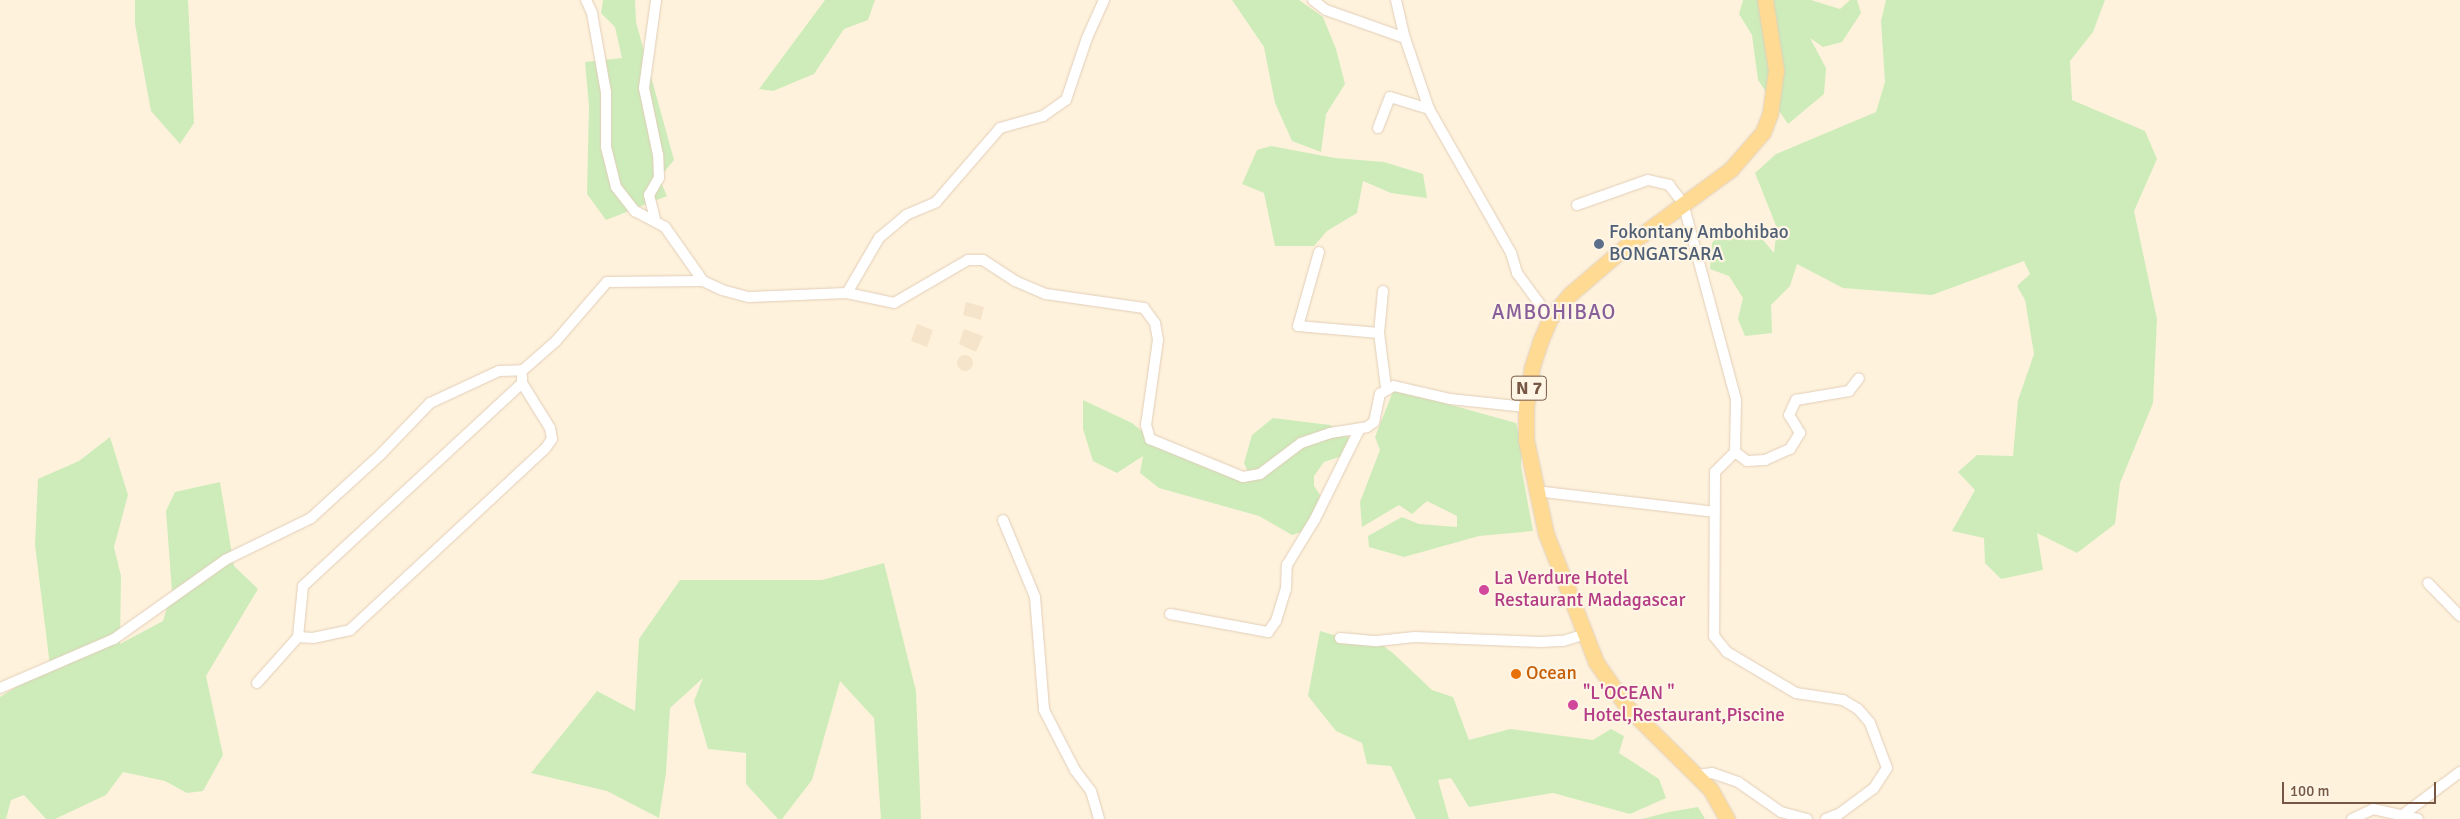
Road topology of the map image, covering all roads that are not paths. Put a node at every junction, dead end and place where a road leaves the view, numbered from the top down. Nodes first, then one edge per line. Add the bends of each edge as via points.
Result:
1 (586, 0) edge
2 (656, 0) edge
3 (1104, 0) edge
4 (1313, 0) edge
5 (1396, 0) edge
6 (1765, 0) edge
7 (1405, 38) junction
8 (1430, 108) junction
9 (1378, 128) dead end
10 (1683, 203) junction
11 (1577, 204) dead end
12 (655, 219) junction
13 (1319, 252) dead end
14 (703, 281) junction
15 (1382, 291) dead end
16 (847, 293) junction
17 (1550, 318) junction
18 (1380, 333) junction
19 (523, 370) junction
20 (1859, 378) dead end
21 (522, 383) junction
22 (1386, 388) junction
23 (1526, 407) junction
24 (1359, 430) junction
25 (1735, 452) junction
26 (1536, 491) junction
27 (1714, 512) junction
28 (1002, 520) dead end
29 (2428, 583) dead end
30 (1170, 614) dead end
31 (2460, 616) edge
32 (1582, 635) junction
33 (298, 637) junction
34 (1340, 638) dead end
35 (257, 684) dead end
36 (0, 688) edge
37 (2460, 772) edge
38 (1698, 775) junction
39 (2404, 814) junction
40 (1099, 819) edge
41 (1727, 819) edge
42 (1807, 819) edge
43 (1826, 819) edge
44 (2352, 819) edge
45 (2418, 819) edge

1 - 12 street via 592,13 606,92 606,147 616,187 635,211
2 - 12 street via 644,88 658,155 659,178 649,195
3 - 16 street via 1066,100 1043,116 1000,128 936,202 906,215 879,238
4 - 7 street via 1326,10
5 - 7 street
6 - 10 main road, N 7 via 1776,70 1770,114 1749,151 1731,169
7 - 8 street
8 - 9 street via 1390,97
8 - 17 street via 1511,253 1517,274
10 - 11 street via 1669,185 1648,180
10 - 17 main road, N 7 via 1594,272
10 - 25 street via 1736,400
12 - 14 street via 685,252
13 - 18 street via 1298,326
14 - 16 street via 749,297
14 - 19 street via 607,282 556,341
15 - 18 street
16 - 24 street via 894,303 968,260 983,260 1015,281 1046,294 1144,308 1155,323 1158,340 1146,425 1150,439 1243,477 1260,474 1301,443 1330,433
17 - 23 main road, N 7 via 1532,367
18 - 22 street
19 - 21 street
19 - 36 street via 499,371 430,403 381,454 311,518 225,560 114,639
20 - 25 street via 1849,391 1796,400 1789,415 1800,433 1790,449 1765,460 1747,461
21 - 33 street via 303,586
21 - 33 street via 550,428 552,439 545,449 350,630 312,638
22 - 23 street via 1394,386 1450,398
22 - 24 street via 1380,394 1374,422
23 - 26 main road, N 7 via 1526,440
24 - 30 street via 1315,518 1287,565 1286,589 1276,621 1268,632
25 - 27 street via 1715,472
26 - 27 street
26 - 32 main road, N 7 via 1546,534
27 - 43 street via 1714,636 1728,652 1796,693 1843,700 1858,709 1870,723 1887,768 1874,788 1839,814
28 - 40 street via 1036,597 1044,710 1075,770 1091,791
29 - 31 street
32 - 34 street via 1563,641 1541,642
32 - 38 main road, N 7 via 1627,707
33 - 35 street
37 - 39 street
38 - 41 main road, N 7 via 1722,806
38 - 42 street via 1712,773 1738,782 1781,812
39 - 44 street via 2373,809
39 - 45 street

